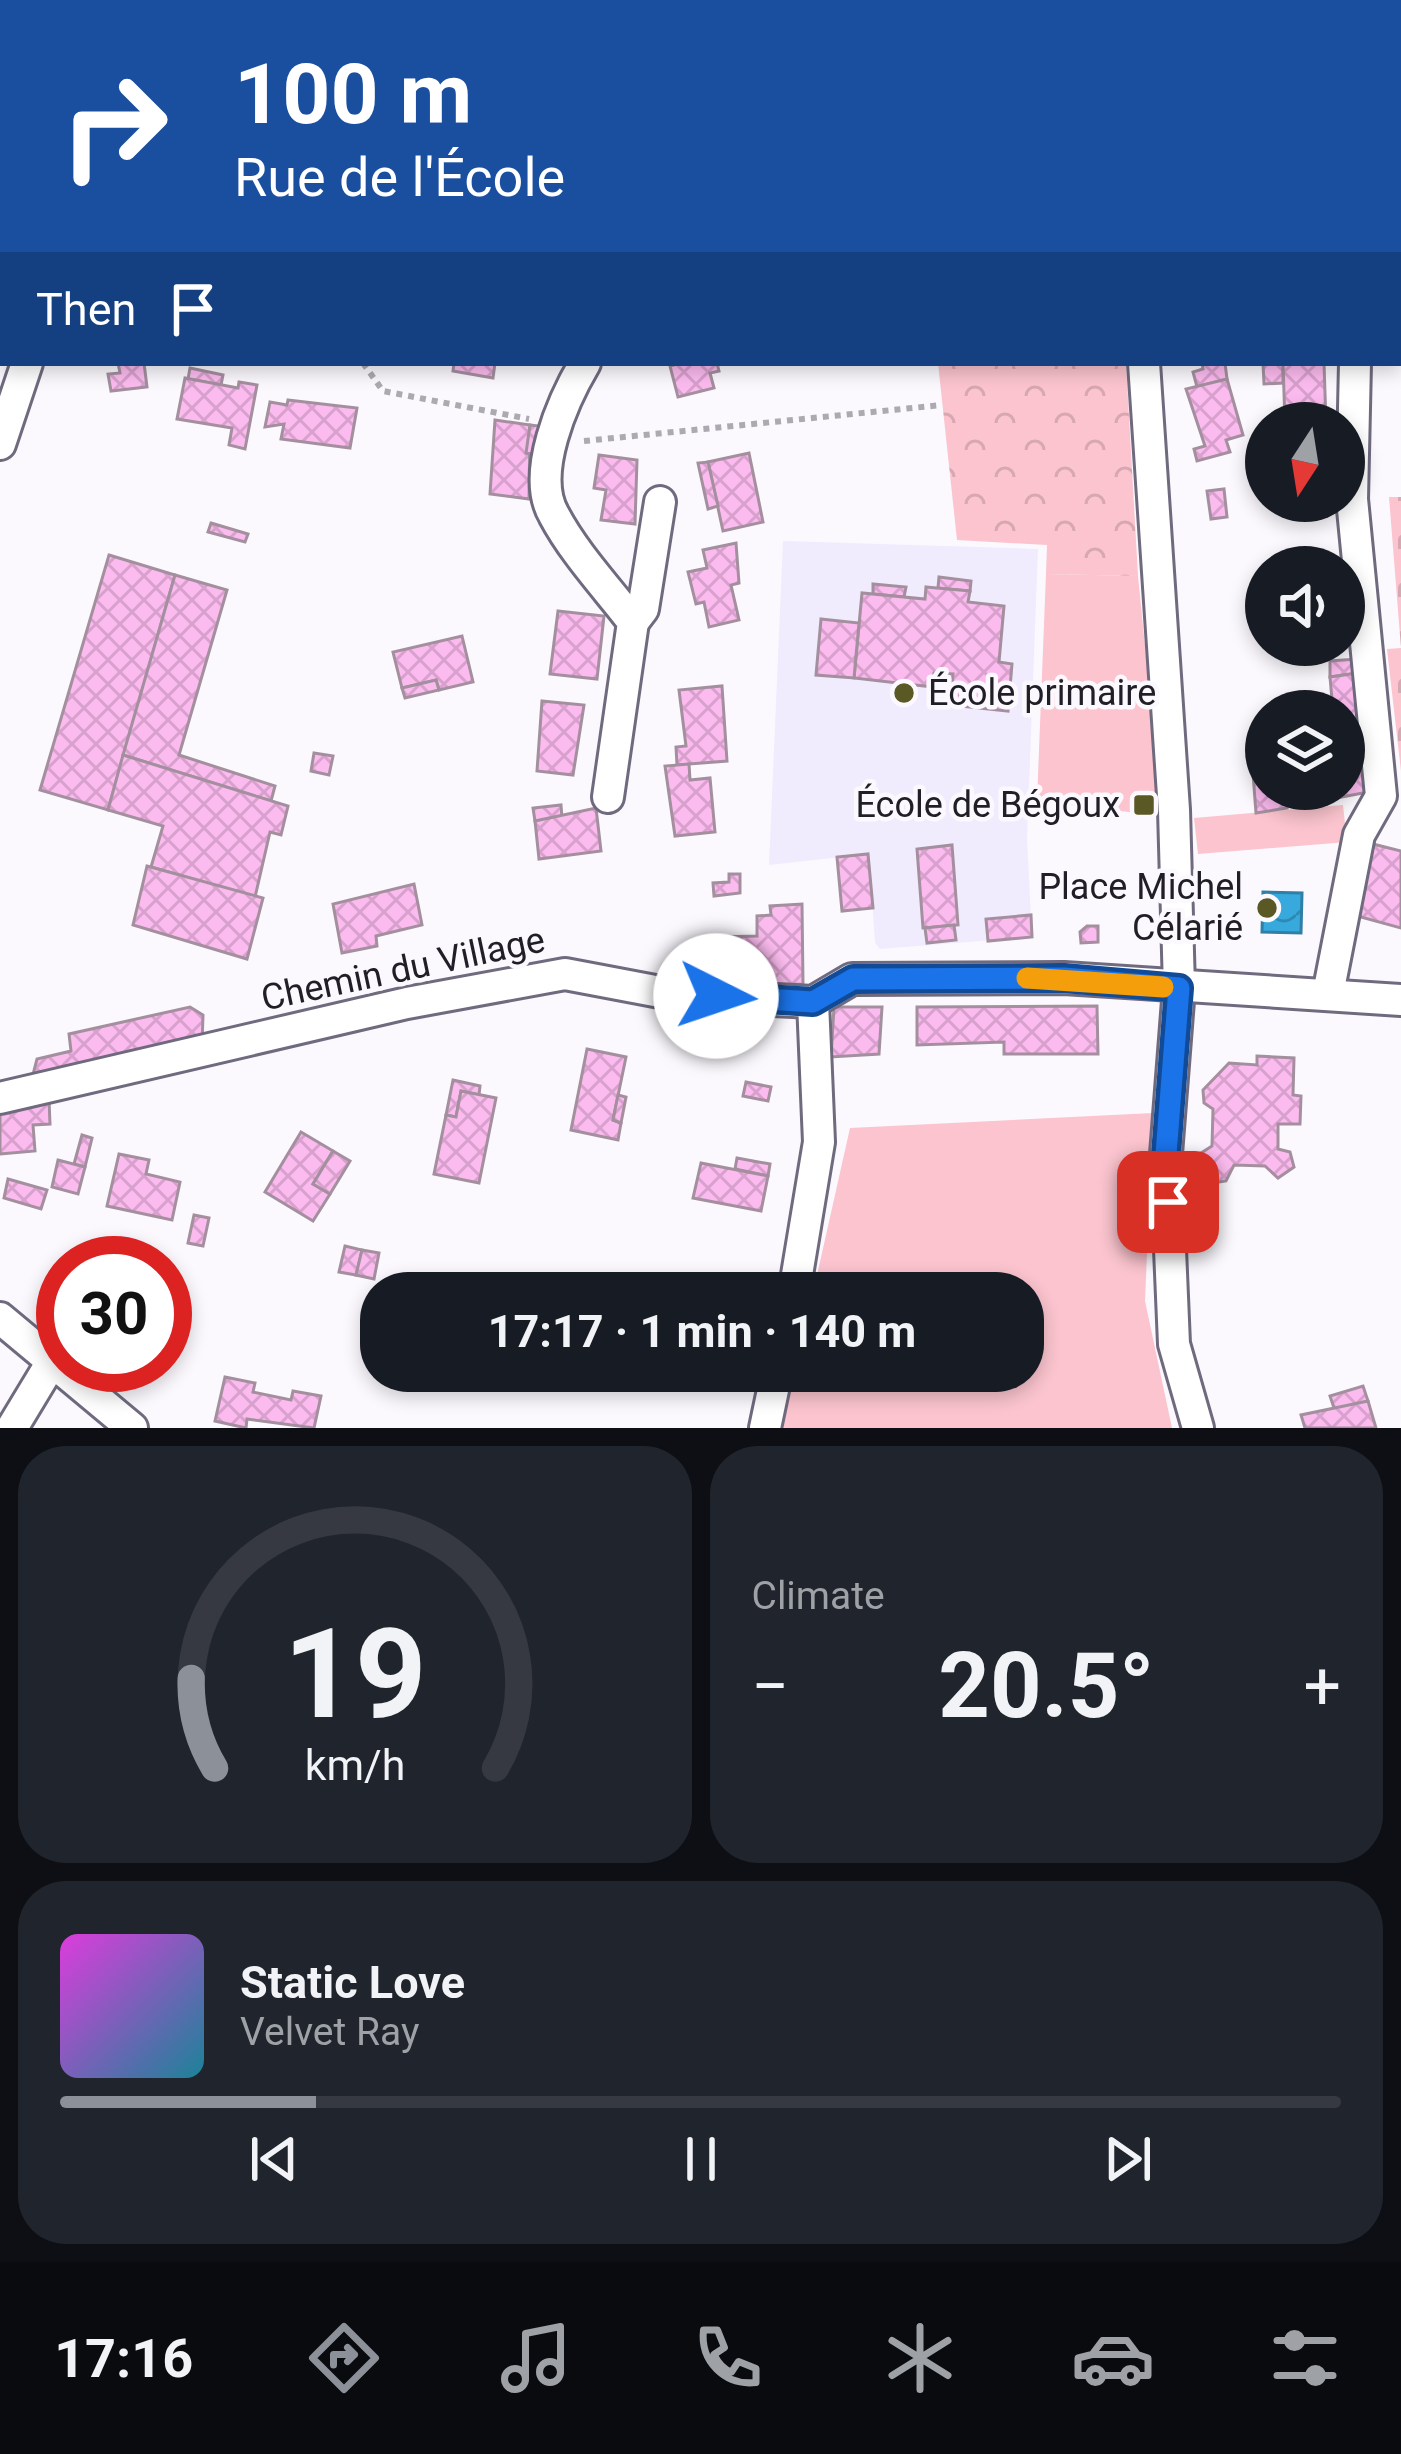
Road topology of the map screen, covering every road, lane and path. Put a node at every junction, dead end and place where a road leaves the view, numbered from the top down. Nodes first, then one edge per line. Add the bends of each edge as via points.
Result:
1 (26, 366) edge
2 (365, 366) edge
3 (584, 366) edge
4 (1144, 366) edge
5 (1355, 366) edge
6 (943, 405) dead end
7 (554, 431) junction
8 (0, 444) edge
9 (660, 502) dead end
10 (633, 622) junction
11 (608, 797) dead end
12 (1179, 988) junction
13 (1328, 994) junction
14 (1401, 1000) edge
15 (813, 1002) junction
16 (0, 1098) edge
17 (797, 1272) edge
18 (0, 1318) edge
19 (36, 1347) edge
20 (36, 1388) edge
21 (90, 1392) edge
22 (773, 1392) edge
23 (12, 1428) edge
24 (132, 1428) edge
25 (765, 1428) edge
26 (1198, 1428) edge

1 - 8 street
2 - 7 path via 383,391
3 - 7 street
4 - 12 street
5 - 13 street via 1352,499 1381,796 1359,836
6 - 7 path
7 - 10 street via 550,512
9 - 10 street via 643,608
10 - 11 street
12 - 13 street, Chemin du Village
12 - 15 street, Chemin du Village via 1064,978 853,979
12 - 26 street via 1166,1154 1174,1344
13 - 14 street, Chemin du Village
15 - 16 street, Chemin du Village via 676,995 566,974
15 - 17 street via 818,1142
18 - 19 street
20 - 23 street
21 - 24 street
22 - 25 street

